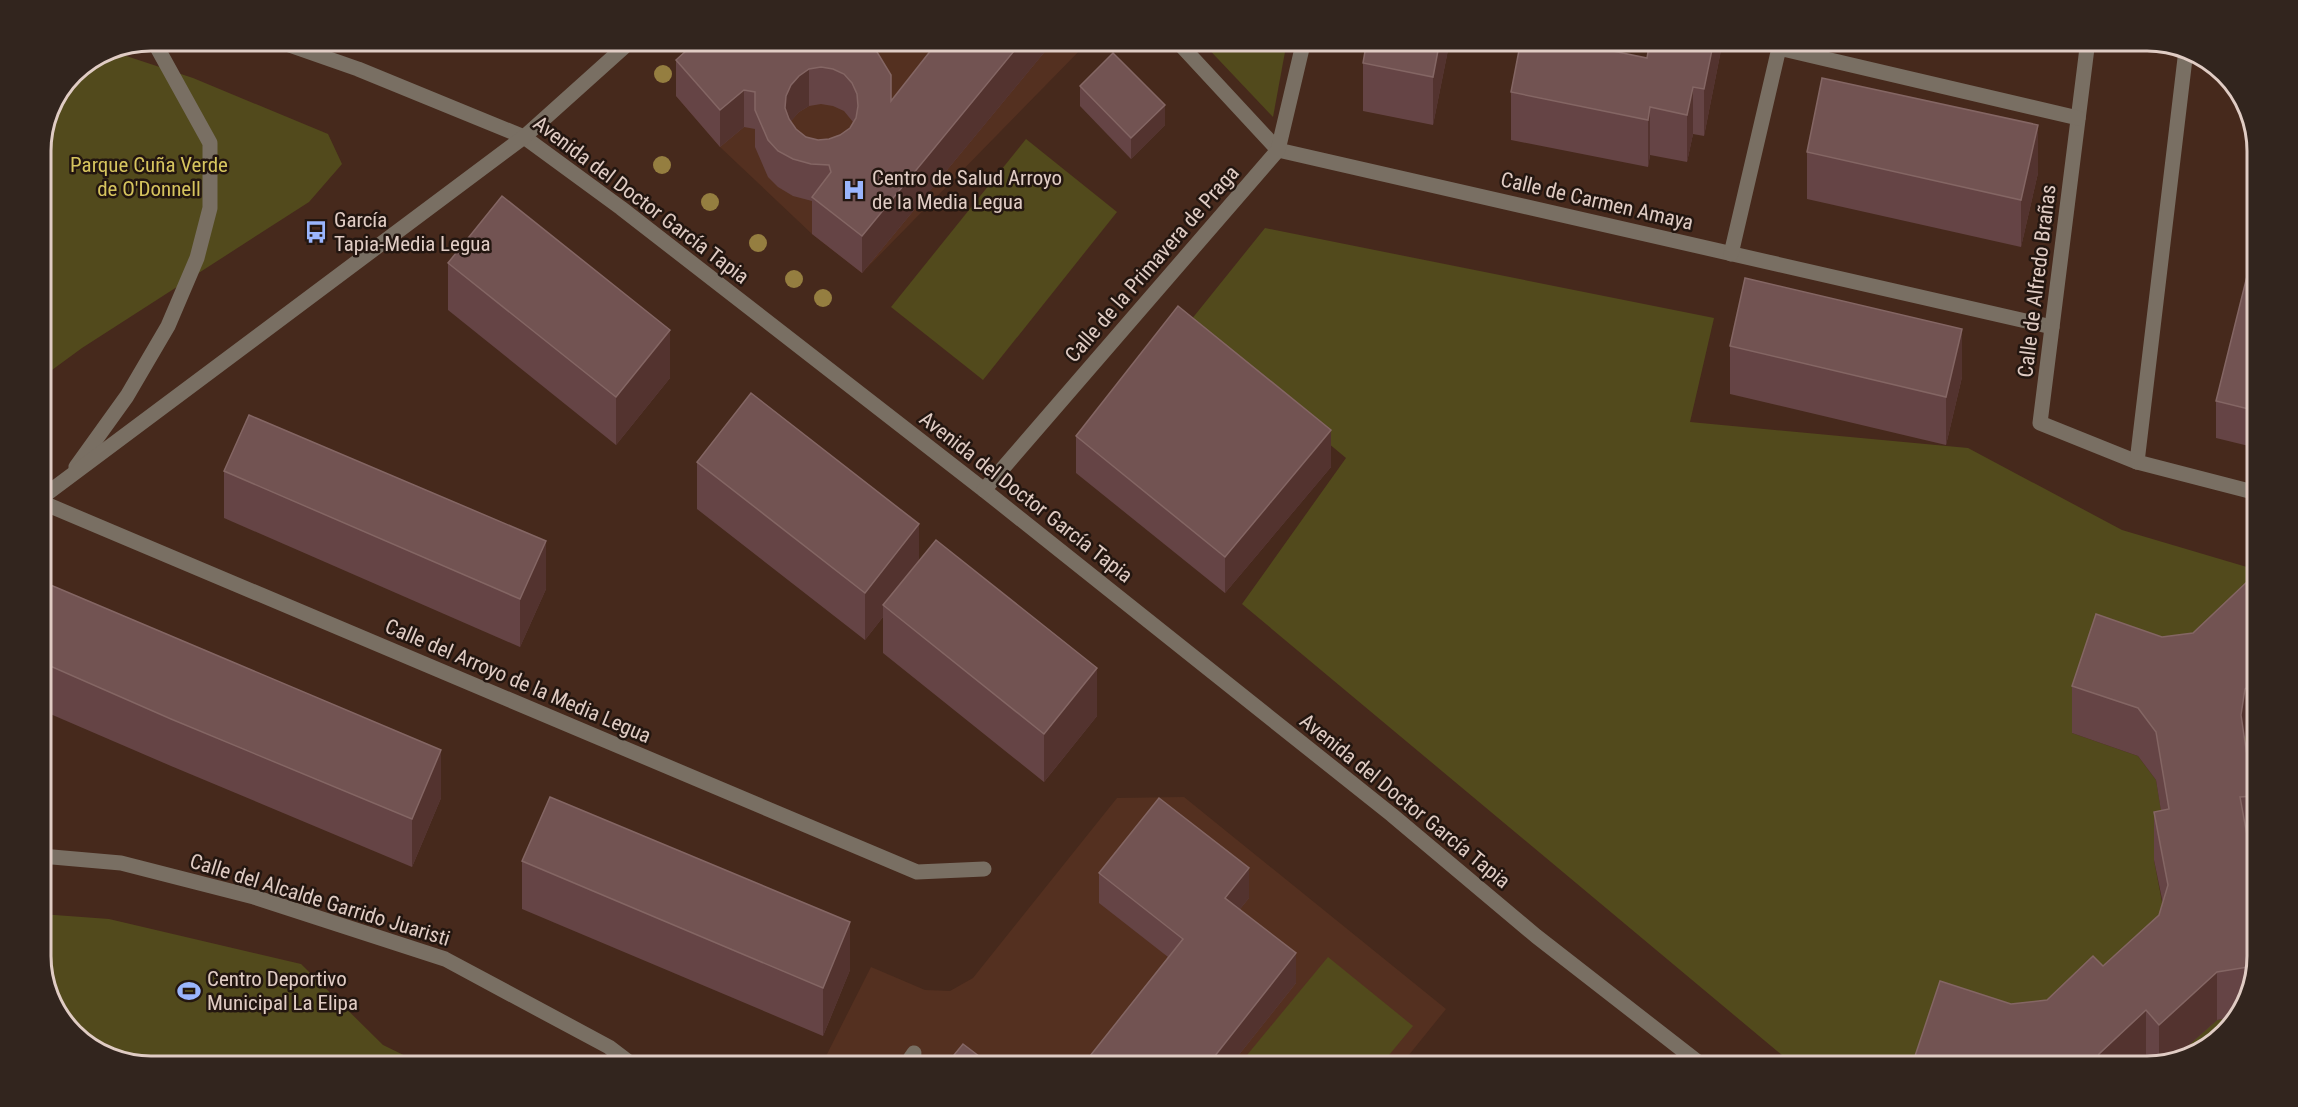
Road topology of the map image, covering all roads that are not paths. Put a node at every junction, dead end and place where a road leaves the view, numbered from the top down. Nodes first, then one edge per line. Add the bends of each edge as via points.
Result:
1 (159, 51) edge
2 (306, 51) edge
3 (620, 51) edge
4 (1186, 51) edge
5 (1301, 51) edge
6 (1778, 51) edge
7 (1792, 51) edge
8 (2087, 51) edge
9 (2185, 59) edge
10 (2078, 118) junction
11 (524, 137) junction
12 (1278, 150) junction
13 (1731, 254) junction
14 (2052, 327) junction
15 (2137, 462) junction
16 (67, 479) junction
17 (984, 490) junction
18 (2247, 491) edge
19 (51, 492) edge
20 (51, 504) edge
21 (51, 857) edge
22 (984, 869) dead end
23 (914, 1053) dead end
24 (621, 1056) edge
25 (912, 1056) edge
26 (1690, 1056) edge

1 - 16 street via 210,143 210,208 197,258 168,326 127,396
2 - 11 street, Avenida del Doctor García Tapia
3 - 11 street, Calle del Arroyo de la Media Legua
4 - 12 street
5 - 12 street, Calle de la Primavera de Praga
6 - 13 street
7 - 10 street
8 - 10 street, Calle de Alfredo Brañas
9 - 15 street
10 - 14 street, Calle de Alfredo Brañas
11 - 16 street, Calle del Arroyo de la Media Legua
11 - 17 street, Avenida del Doctor García Tapia
12 - 13 street, Calle de Carmen Amaya
12 - 17 street, Calle de la Primavera de Praga
13 - 14 street, Calle de Carmen Amaya
14 - 15 street, Calle de Alfredo Brañas via 2040,423
15 - 18 street, Calle de Alfredo Brañas
16 - 19 street, Calle del Arroyo de la Media Legua
17 - 26 street, Avenida del Doctor García Tapia
20 - 22 street, Calle del Arroyo de la Media Legua via 917,872
21 - 24 street, Calle del Alcalde Garrido Juaristi via 121,863 254,897 445,959
23 - 25 street

